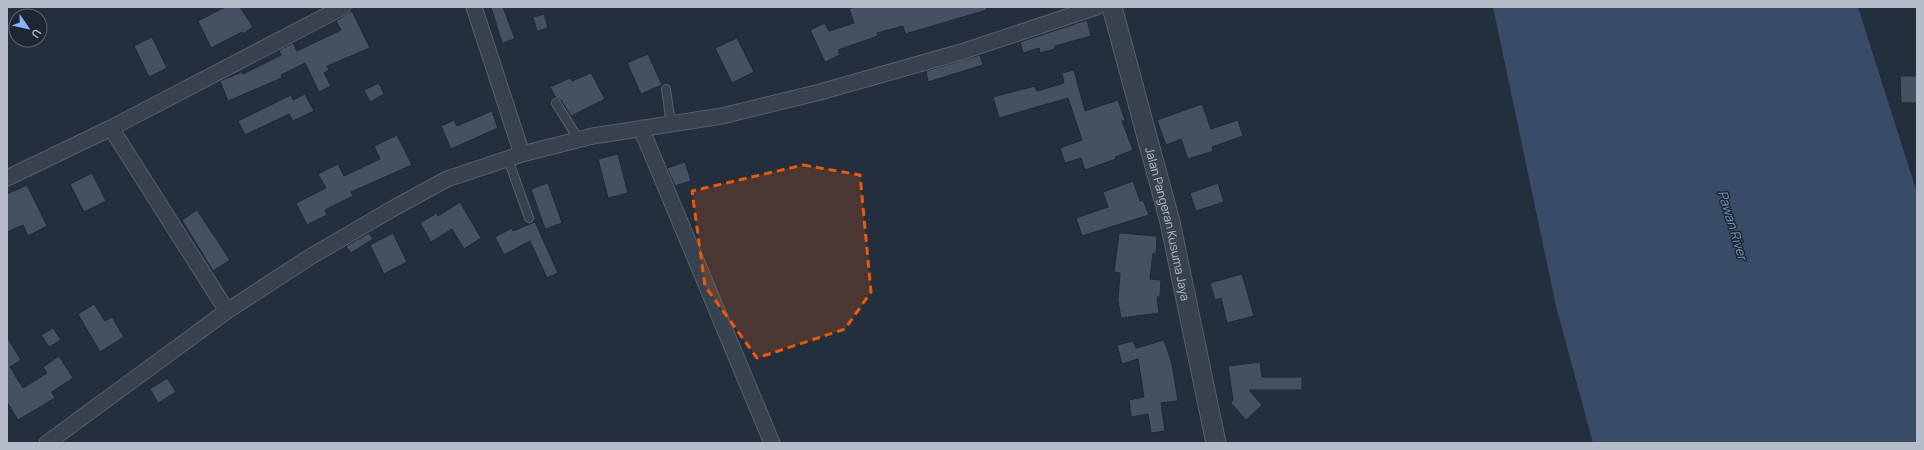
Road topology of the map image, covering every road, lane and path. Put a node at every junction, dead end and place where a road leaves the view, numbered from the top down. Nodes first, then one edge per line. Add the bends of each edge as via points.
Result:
1 (344, 7) edge
2 (474, 7) edge
3 (1097, 7) edge
4 (1112, 7) edge
5 (666, 89) dead end
6 (556, 102) dead end
7 (671, 124) junction
8 (110, 128) junction
9 (641, 128) junction
10 (579, 140) junction
11 (522, 154) junction
12 (508, 159) junction
13 (7, 178) edge
14 (529, 218) dead end
15 (227, 311) junction
16 (47, 443) edge
17 (772, 443) edge
18 (1216, 443) edge

1 - 8 street
2 - 11 street
3 - 7 street via 961,52 820,92 722,116
4 - 18 street, Jalan Pangeran Kusuma Jaya via 1170,222
5 - 7 lane
6 - 10 lane
7 - 9 street
8 - 13 street
8 - 15 street
9 - 10 street
9 - 17 street
10 - 11 street
11 - 12 street
12 - 14 lane
12 - 15 street via 447,179 310,257
15 - 16 street

